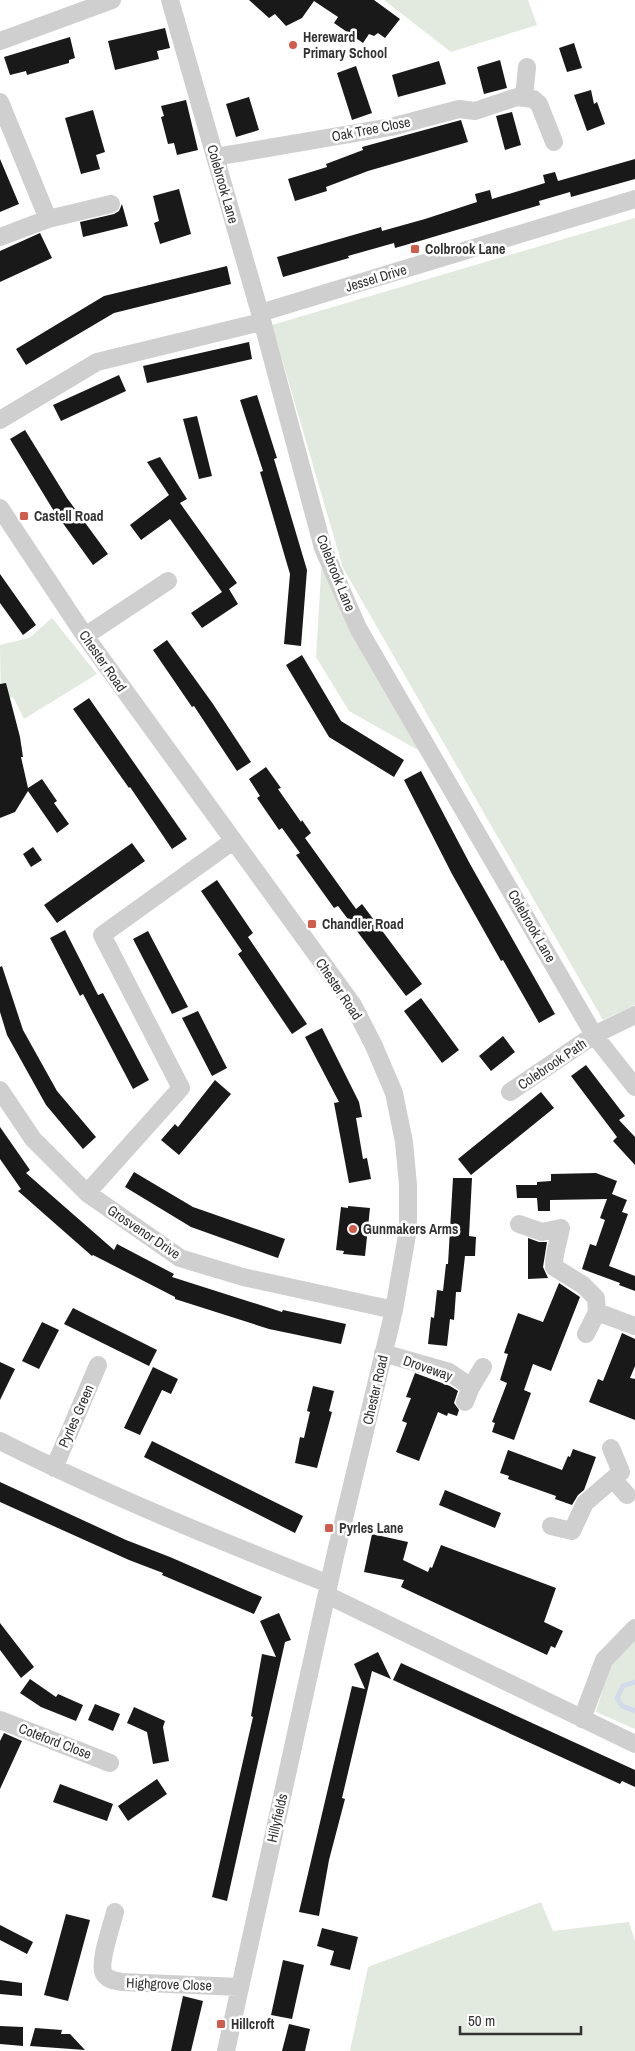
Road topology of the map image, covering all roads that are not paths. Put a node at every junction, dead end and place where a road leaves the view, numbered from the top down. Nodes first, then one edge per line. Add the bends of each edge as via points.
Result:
1 (112, 0) edge
2 (170, 0) edge
3 (0, 41) edge
4 (527, 67) dead end
5 (524, 97) junction
6 (0, 102) edge
7 (554, 142) dead end
8 (215, 157) junction
9 (635, 199) edge
10 (111, 204) dead end
11 (48, 219) junction
12 (0, 237) edge
13 (260, 317) junction
14 (0, 420) edge
15 (0, 508) edge
16 (168, 581) dead end
17 (85, 636) junction
18 (233, 841) junction
19 (635, 1015) edge
20 (594, 1035) junction
21 (635, 1087) edge
22 (0, 1090) edge
23 (510, 1092) dead end
24 (87, 1193) junction
25 (519, 1224) dead end
26 (394, 1310) junction
27 (597, 1312) junction
28 (635, 1326) edge
29 (586, 1334) dead end
30 (383, 1353) junction
31 (98, 1365) dead end
32 (483, 1367) dead end
33 (0, 1441) edge
34 (611, 1448) dead end
35 (54, 1468) junction
36 (623, 1475) edge
37 (627, 1495) dead end
38 (551, 1526) dead end
39 (328, 1590) junction
40 (635, 1628) edge
41 (582, 1719) junction
42 (0, 1720) edge
43 (635, 1744) edge
44 (110, 1763) dead end
45 (115, 1912) dead end
46 (240, 1986) junction
47 (226, 2051) edge

1 - 3 street
2 - 8 street, Colebrook Lane
4 - 5 street
5 - 7 street via 539,104
5 - 8 street, Oak Tree Close via 475,111 459,109 391,127
6 - 11 street
8 - 13 street, Colebrook Lane
9 - 13 street, Jessel Drive
10 - 11 street
11 - 12 street
13 - 14 street via 97,362
13 - 20 street, Colebrook Lane via 324,548 358,628
15 - 17 street, Chester Road
16 - 17 street
17 - 18 street, Chester Road
18 - 24 street via 102,935 181,1088
18 - 26 street, Chester Road via 353,1005 394,1093 408,1184 408,1229
19 - 20 street, Colebrook Path
20 - 21 street, Colebrook Lane
20 - 23 street, Colebrook Path
22 - 24 street, Grosvenor Drive via 33,1139
24 - 26 street, Grosvenor Drive via 180,1258 243,1277
25 - 27 street via 542,1232 561,1228 554,1267 591,1292 596,1298
26 - 30 street, Chester Road
27 - 28 street
27 - 29 street
30 - 32 street, Droveway via 449,1372 468,1394
30 - 39 street, Chester Road
31 - 35 street, Pyrles Green
33 - 35 street
34 - 36 street
35 - 39 street
36 - 37 street
36 - 38 street via 585,1503 572,1531
39 - 41 street
39 - 46 street, Hillyfields
40 - 41 street via 604,1660
41 - 43 street
42 - 44 street, Coteford Close
45 - 46 street, Highgrove Close via 102,1965 104,1974 110,1979
46 - 47 street, Hillyfields

